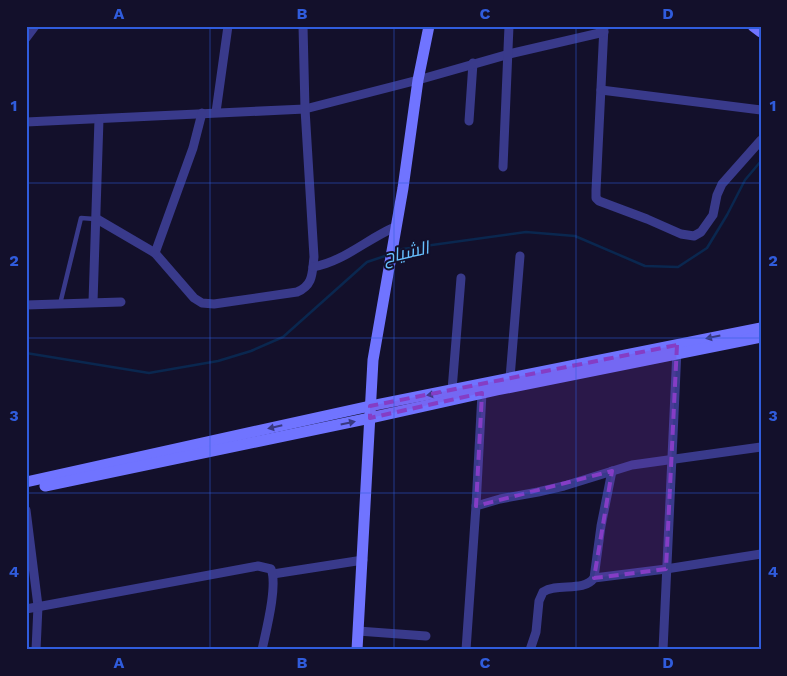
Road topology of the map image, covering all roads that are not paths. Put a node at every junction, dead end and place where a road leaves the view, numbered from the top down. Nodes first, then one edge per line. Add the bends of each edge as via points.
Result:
1 (35, 26) edge
2 (228, 26) edge
3 (303, 26) edge
4 (429, 26) edge
5 (510, 26) edge
6 (753, 26) edge
7 (604, 29) edge
8 (761, 32) edge
9 (26, 38) edge
10 (509, 54) junction
11 (473, 63) junction
12 (418, 80) junction
13 (601, 90) junction
14 (305, 109) junction
15 (761, 110) edge
16 (216, 112) junction
17 (202, 113) junction
18 (99, 118) junction
19 (469, 121) dead end
20 (26, 122) edge
21 (761, 140) edge
22 (503, 168) dead end
23 (97, 218) junction
24 (395, 227) junction
25 (155, 253) junction
26 (520, 256) dead end
27 (313, 267) junction
28 (461, 278) dead end
29 (94, 302) junction
30 (121, 302) dead end
31 (26, 305) edge
32 (59, 305) junction
33 (761, 328) edge
34 (761, 337) edge
35 (677, 349) junction
36 (510, 378) junction
37 (452, 390) junction
38 (482, 393) junction
39 (370, 406) junction
40 (370, 418) junction
41 (761, 447) edge
42 (672, 460) junction
43 (612, 471) junction
44 (26, 482) edge
45 (26, 490) edge
46 (476, 506) junction
47 (26, 510) edge
48 (761, 554) edge
49 (363, 560) junction
50 (666, 569) junction
51 (273, 574) junction
52 (594, 578) junction
53 (38, 606) junction
54 (26, 609) edge
55 (358, 631) junction
56 (426, 636) dead end
57 (36, 650) edge
58 (262, 650) edge
59 (357, 650) edge
60 (466, 650) edge
61 (530, 650) edge
62 (663, 650) edge

1 - 9 street
2 - 16 street
3 - 14 street
4 - 12 main road
5 - 10 street
6 - 8 main road
7 - 10 street
7 - 13 street
10 - 11 street
10 - 22 street
11 - 12 street
11 - 19 street
12 - 14 street
12 - 24 main road
13 - 15 street
13 - 21 street via 596,198 599,202 681,234 694,236 707,226 722,184
14 - 16 street
14 - 27 street
16 - 17 street
17 - 18 street
17 - 25 street via 191,155
18 - 20 street
18 - 23 street
23 - 25 street
23 - 29 street
23 - 32 lane via 81,218
24 - 27 street via 336,261
24 - 39 main road via 373,360
25 - 27 street via 202,303 297,292 309,284
26 - 36 street
28 - 37 street
29 - 30 street
29 - 32 street
31 - 32 street
33 -> 35 main road
34 - 35 main road
35 - 36 main road
35 - 38 main road
35 - 42 street
36 - 37 main road
37 -> 39 main road
38 - 40 main road
38 - 46 street
39 - 40 main road
39 -> 44 main road
45 -> 40 main road
40 - 49 main road
41 - 42 street
42 - 43 street
42 - 50 street
43 - 46 street
43 - 52 street
46 - 60 street
47 - 53 street
48 - 50 street
49 - 51 street
49 - 55 main road
50 - 52 street
50 - 62 street
51 - 53 street via 269,567 258,566
51 - 58 street
52 - 61 street via 585,585 542,592
53 - 54 street
53 - 57 street
55 - 56 street
55 - 59 main road

